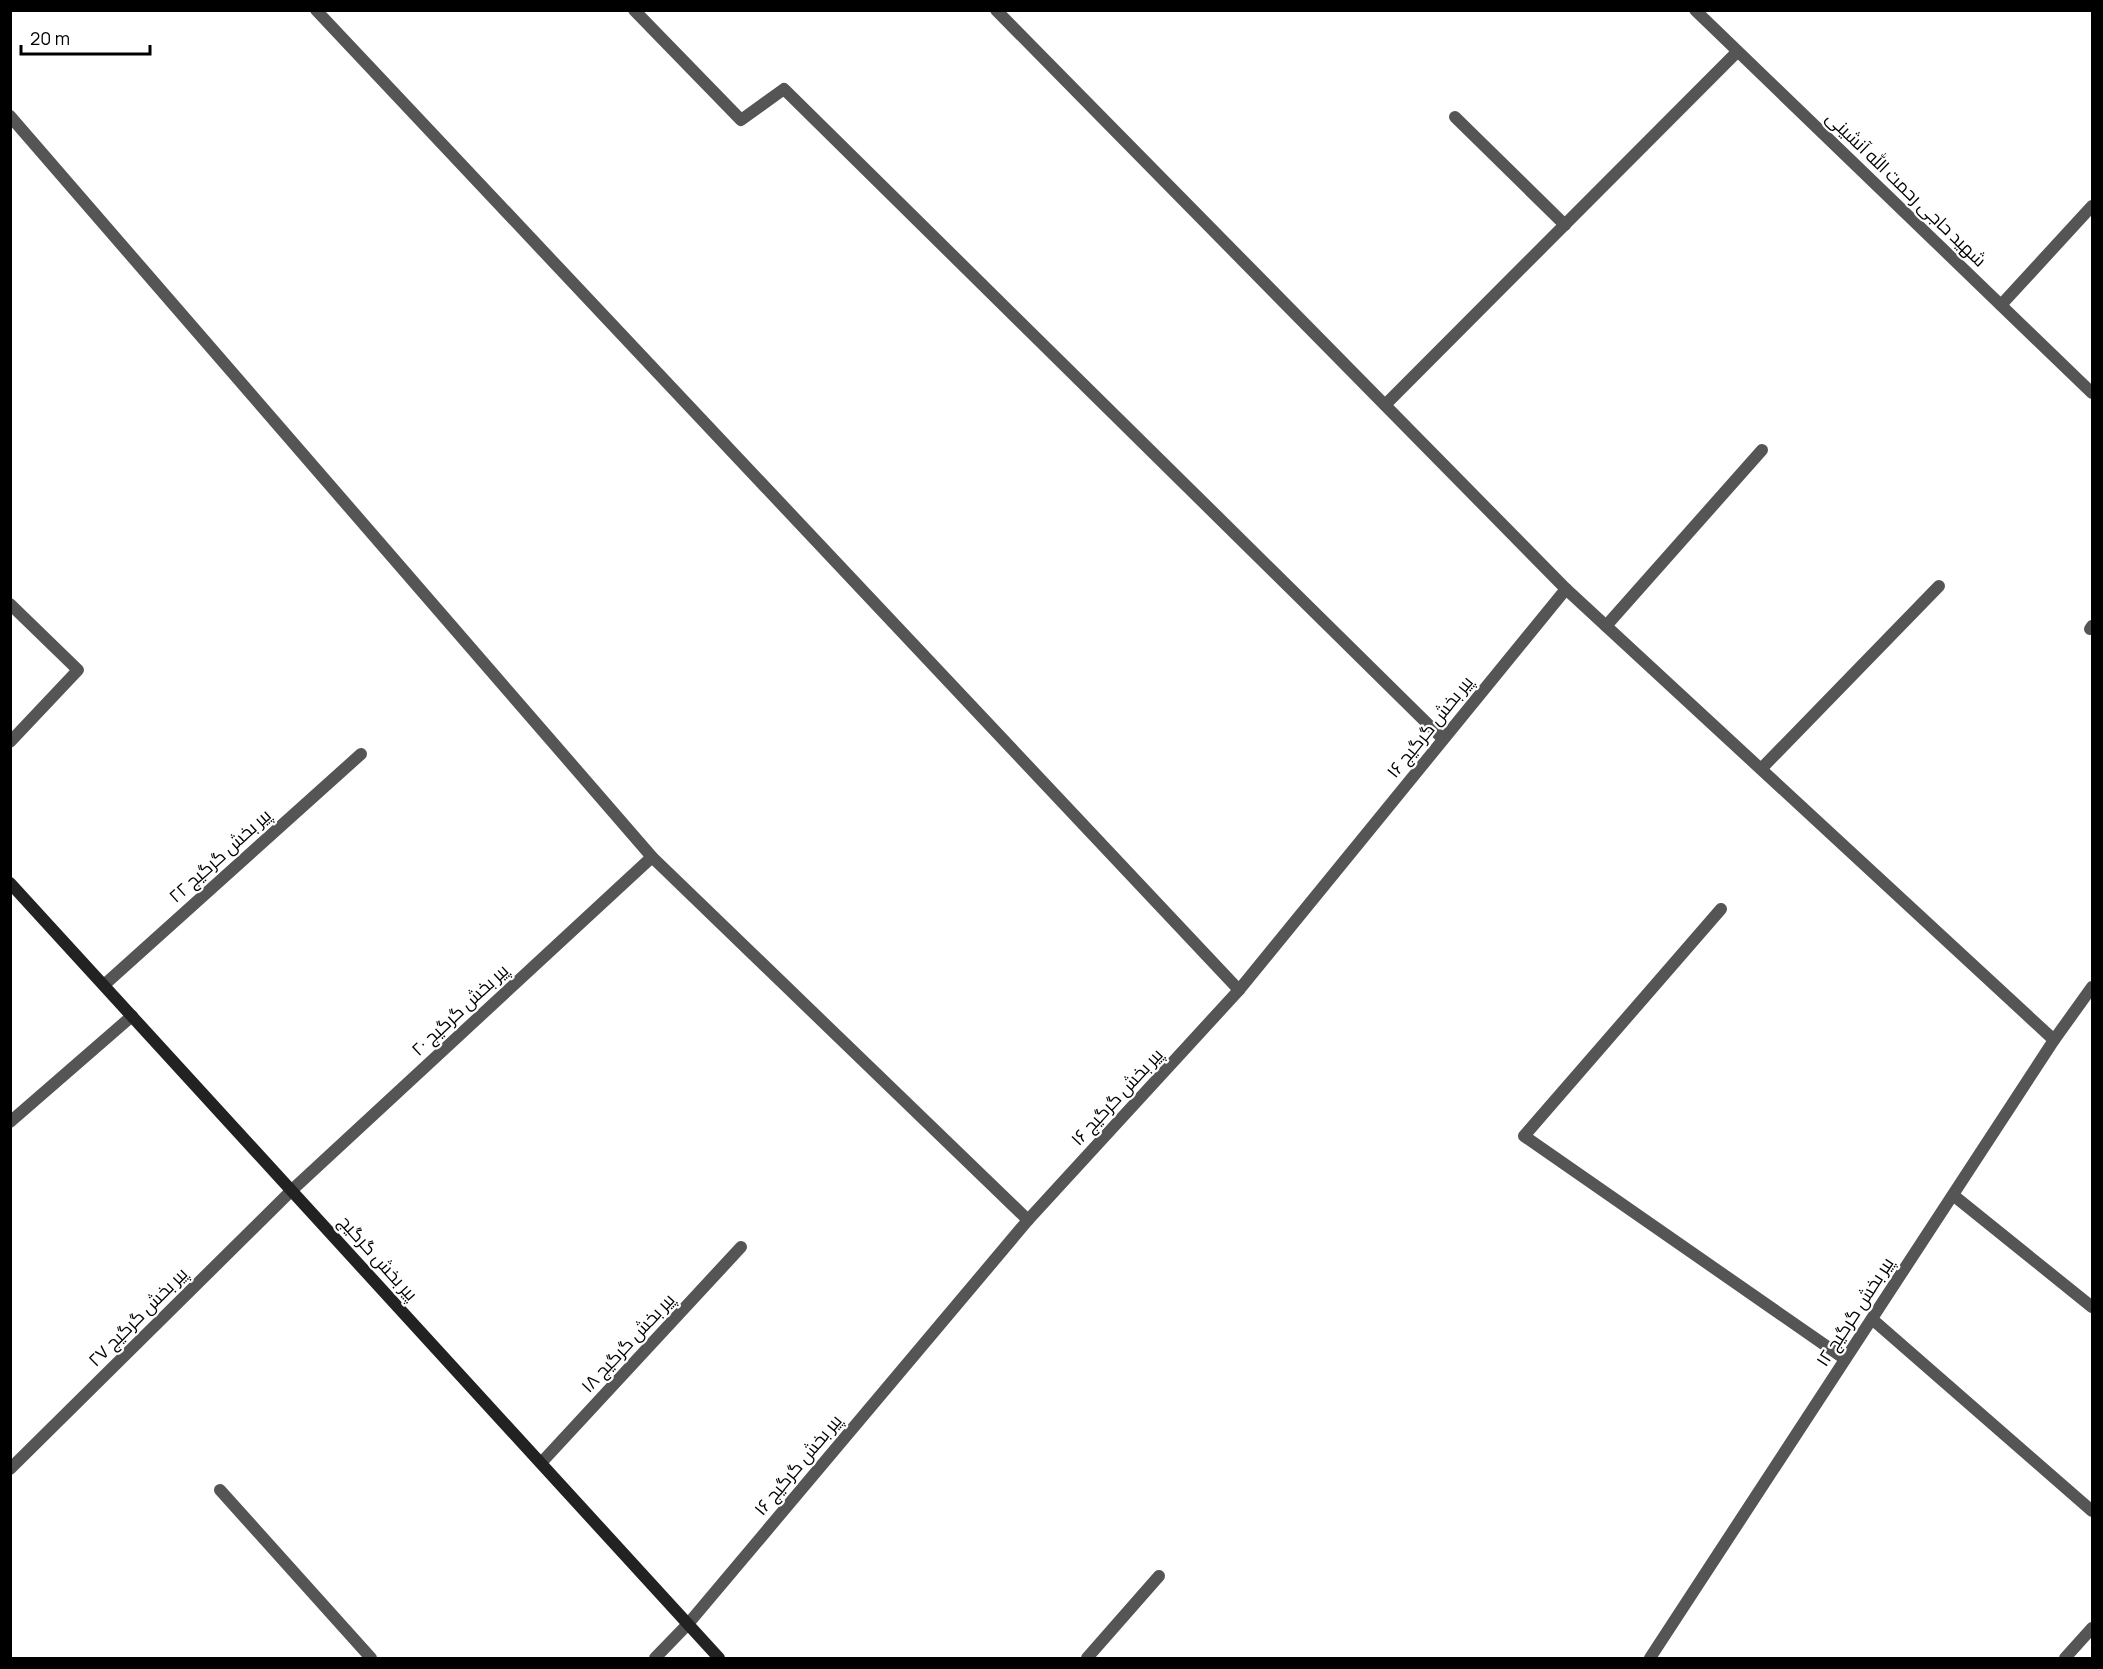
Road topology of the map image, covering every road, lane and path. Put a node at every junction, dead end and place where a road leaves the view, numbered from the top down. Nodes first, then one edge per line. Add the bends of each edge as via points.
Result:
1 (316, 10) edge
2 (634, 10) edge
3 (996, 10) edge
4 (1695, 10) edge
5 (1737, 52) junction
6 (10, 117) edge
7 (1455, 117) dead end
8 (2092, 206) edge
9 (1565, 225) junction
10 (2001, 305) junction
11 (2092, 393) edge
12 (1385, 405) junction
13 (1762, 450) dead end
14 (1939, 586) dead end
15 (1566, 588) junction
16 (10, 604) edge
17 (1606, 626) junction
18 (1443, 739) junction
19 (10, 742) edge
20 (361, 754) dead end
21 (1761, 769) junction
22 (652, 857) junction
23 (10, 883) edge
24 (1721, 909) dead end
25 (104, 985) junction
26 (2092, 987) edge
27 (1239, 990) junction
28 (132, 1016) junction
29 (2054, 1040) junction
30 (10, 1122) edge
31 (292, 1190) junction
32 (1953, 1195) junction
33 (1028, 1220) junction
34 (741, 1247) dead end
35 (2092, 1307) edge
36 (1872, 1319) junction
37 (1845, 1359) junction
38 (541, 1463) junction
39 (10, 1469) edge
40 (220, 1490) dead end
41 (2092, 1511) edge
42 (1159, 1576) dead end
43 (688, 1624) junction
44 (2092, 1628) edge
45 (371, 1659) edge
46 (655, 1659) edge
47 (719, 1659) edge
48 (1087, 1659) edge
49 (1650, 1659) edge
50 (2065, 1659) edge

1 - 27 street
2 - 18 street via 741,120 784,89
3 - 12 street
4 - 5 street, شهید حاجی رحمت الله آنشینی
5 - 9 street
5 - 10 street, شهید حاجی رحمت الله آنشینی
6 - 22 street
7 - 9 street
8 - 10 street
9 - 12 street
10 - 11 street, شهید حاجی رحمت الله آنشینی
12 - 15 street
13 - 17 street
14 - 21 street
15 - 17 street
15 - 18 street, پیر بخش گرگیج ۱۶
16 - 19 street via 78,670
17 - 21 street
18 - 27 street, پیر بخش گرگیج ۱۶
20 - 25 street, پیر بخش گرگیج ۲۲
21 - 29 street
22 - 31 street, پیر بخش گرگیج ۲۰
22 - 33 street
23 - 25 street, پیر بخش گرگیج
24 - 37 street via 1524,1136
25 - 28 street, پیر بخش گرگیج
26 - 29 street, پیر بخش گرگیج ۱۲
27 - 33 street, پیر بخش گرگیج ۱۶
28 - 30 street
28 - 31 street, پیر بخش گرگیج
29 - 32 street, پیر بخش گرگیج ۱۲
31 - 38 street, پیر بخش گرگیج
31 - 39 street, پیر بخش گرگیج ۲۷
32 - 35 street
32 - 36 street, پیر بخش گرگیج ۱۲
33 - 43 street, پیر بخش گرگیج ۱۶
34 - 38 street, پیر بخش گرگیج ۱۸
36 - 37 street, پیر بخش گرگیج ۱۲
36 - 41 street
37 - 49 street, پیر بخش گرگیج ۱۲
38 - 43 street, پیر بخش گرگیج
40 - 45 street
42 - 48 street
43 - 46 street, پیر بخش گرگیج ۱۶
43 - 47 street, پیر بخش گرگیج
44 - 50 street

